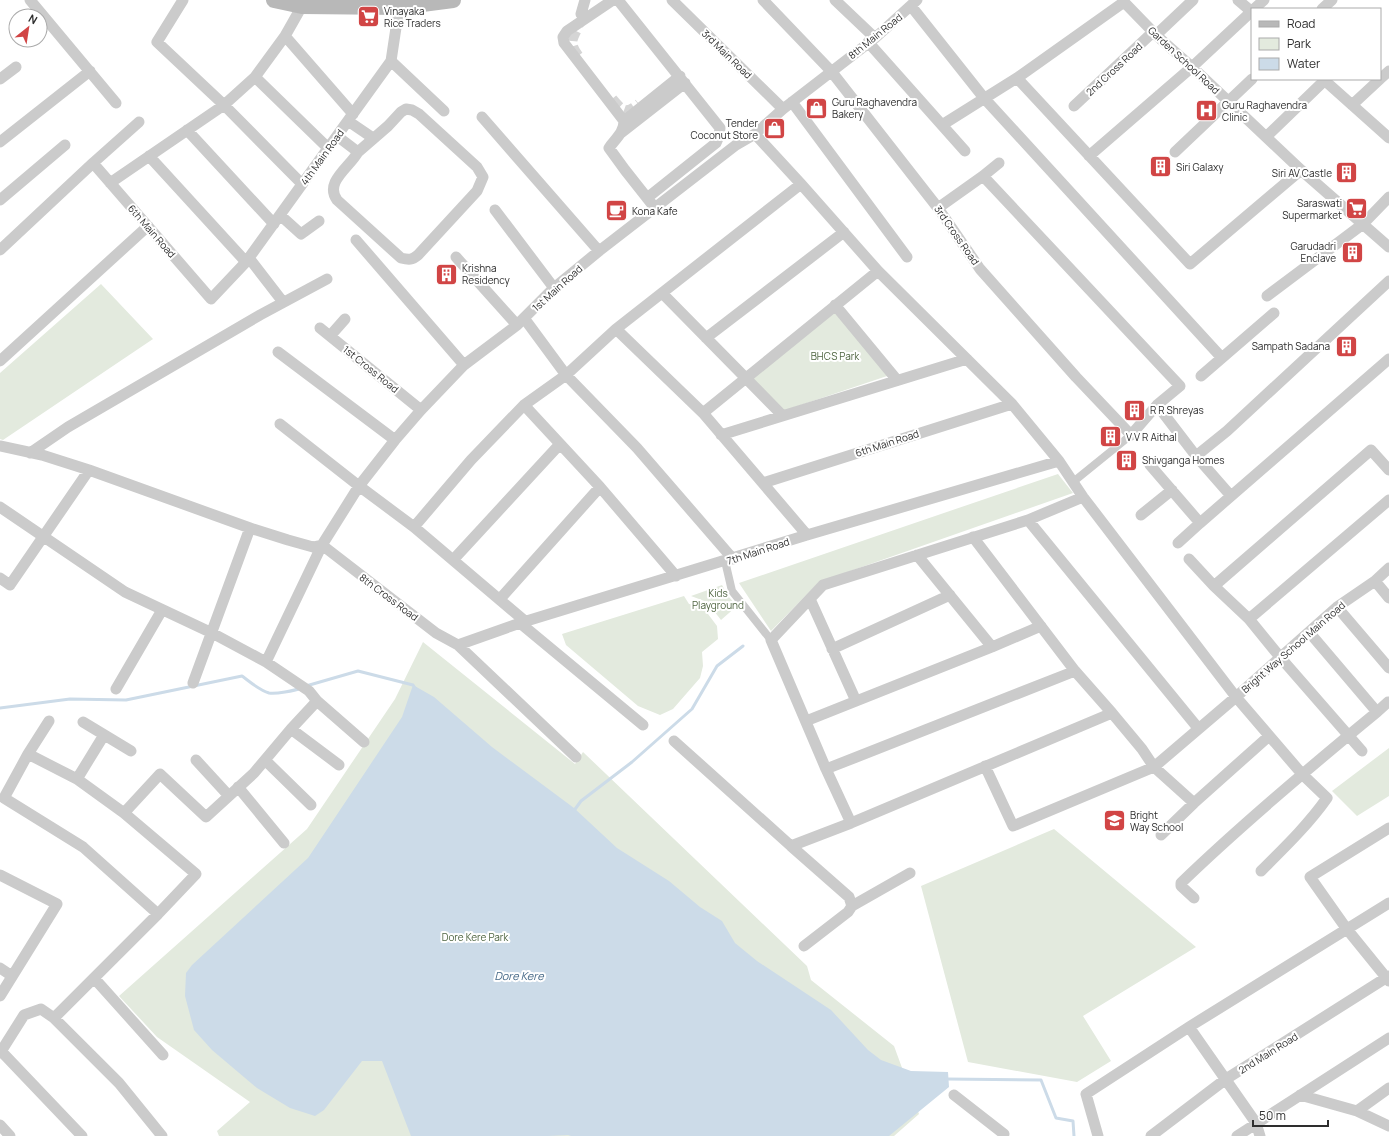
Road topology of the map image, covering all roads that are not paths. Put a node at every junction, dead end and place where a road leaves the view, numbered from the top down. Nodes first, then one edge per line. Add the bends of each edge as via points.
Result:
1 (30, 0) edge
2 (183, 0) edge
3 (274, 0) edge
4 (453, 0) edge
5 (585, 0) edge
6 (614, 0) edge
7 (618, 0) edge
8 (672, 0) edge
9 (763, 0) edge
10 (835, 0) edge
11 (1193, 0) edge
12 (1238, 0) edge
13 (1264, 0) edge
14 (1332, 0) edge
15 (1123, 1) edge
16 (914, 3) edge
17 (399, 4) edge
18 (302, 6) junction
19 (1255, 8) edge
20 (1323, 8) edge
21 (1251, 10) edge
22 (1251, 12) edge
23 (581, 14) tunnel mouth
24 (1155, 33) junction
25 (285, 36) junction
26 (871, 40) junction
27 (391, 61) junction
28 (16, 67) dead end
29 (1192, 67) junction
30 (90, 71) junction
31 (831, 71) junction
32 (1389, 71) edge
33 (255, 77) junction
34 (0, 78) edge
35 (1017, 78) junction
36 (1381, 78) edge
37 (682, 80) junction
38 (1251, 80) edge
39 (1324, 80) edge
40 (1379, 80) edge
41 (984, 98) junction
42 (1228, 101) junction
43 (792, 102) junction
44 (116, 103) dead end
45 (224, 105) junction
46 (1352, 105) junction
47 (1074, 106) dead end
48 (783, 109) junction
49 (444, 111) dead end
50 (350, 117) junction
51 (482, 117) dead end
52 (624, 121) junction
53 (139, 122) dead end
54 (942, 125) junction
55 (187, 130) junction
56 (621, 133) junction
57 (755, 134) junction
58 (1388, 135) edge
59 (337, 136) junction
60 (1266, 137) junction
61 (374, 138) junction
62 (0, 142) edge
63 (65, 146) dead end
64 (328, 148) junction
65 (964, 151) dead end
66 (358, 152) junction
67 (1175, 152) dead end
68 (149, 156) junction
69 (1089, 156) junction
70 (93, 163) junction
71 (999, 163) dead end
72 (1301, 170) junction
73 (983, 176) junction
74 (110, 183) junction
75 (302, 184) junction
76 (801, 184) junction
77 (1389, 197) edge
78 (647, 198) junction
79 (0, 199) edge
80 (655, 208) junction
81 (938, 208) junction
82 (495, 210) dead end
83 (277, 219) junction
84 (319, 221) dead end
85 (1363, 224) junction
86 (148, 226) junction
87 (844, 232) junction
88 (356, 240) dead end
89 (1389, 247) edge
90 (0, 250) edge
91 (600, 251) junction
92 (456, 257) dead end
93 (907, 257) dead end
94 (248, 260) junction
95 (878, 271) junction
96 (327, 279) dead end
97 (1389, 282) edge
98 (554, 288) junction
99 (662, 293) junction
100 (1267, 296) dead end
101 (211, 299) joint
102 (283, 302) junction
103 (835, 305) junction
104 (1274, 313) dead end
105 (344, 319) dead end
106 (520, 321) junction
107 (320, 328) dead end
108 (616, 329) junction
109 (330, 336) junction
110 (706, 338) junction
111 (278, 352) dead end
112 (1222, 358) junction
113 (1389, 358) edge
114 (967, 359) junction
115 (0, 361) edge
116 (464, 365) junction
117 (566, 375) junction
118 (1201, 376) dead end
119 (746, 378) junction
120 (897, 380) junction
121 (1012, 404) junction
122 (524, 405) junction
123 (1157, 405) junction
124 (421, 410) junction
125 (703, 413) junction
126 (782, 415) junction
127 (280, 424) dead end
128 (721, 435) junction
129 (1131, 435) junction
130 (395, 440) junction
131 (560, 444) junction
132 (0, 446) edge
133 (30, 453) junction
134 (1196, 456) junction
135 (1059, 461) junction
136 (1150, 465) dead end
137 (89, 470) junction
138 (1389, 470) edge
139 (1073, 482) junction
140 (763, 483) junction
141 (359, 486) junction
142 (600, 487) junction
143 (1172, 490) junction
144 (1231, 496) junction
145 (1083, 497) junction
146 (1389, 500) edge
147 (0, 507) edge
148 (1141, 514) dead end
149 (1028, 520) junction
150 (1200, 523) junction
151 (414, 527) junction
152 (250, 528) junction
153 (807, 535) junction
154 (44, 536) junction
155 (973, 537) junction
156 (1178, 543) dead end
157 (322, 546) junction
158 (917, 555) junction
159 (1189, 559) dead end
160 (453, 560) junction
161 (729, 560) junction
162 (1389, 568) edge
163 (676, 576) junction
164 (0, 578) edge
165 (1375, 581) junction
166 (1214, 586) junction
167 (950, 596) junction
168 (1389, 598) edge
169 (500, 599) junction
170 (810, 599) junction
171 (1337, 607) junction
172 (162, 610) junction
173 (1249, 619) junction
174 (523, 623) junction
175 (1041, 626) junction
176 (1309, 632) junction
177 (212, 633) junction
178 (771, 640) junction
179 (458, 645) junction
180 (992, 647) junction
181 (832, 649) junction
182 (1280, 657) junction
183 (266, 662) junction
184 (1389, 668) edge
185 (1075, 671) junction
186 (193, 683) dead end
187 (116, 689) dead end
188 (1236, 697) junction
189 (317, 701) junction
190 (856, 701) junction
191 (1388, 702) dead end
192 (1377, 712) junction
193 (1112, 713) junction
194 (49, 721) dead end
195 (806, 721) junction
196 (83, 722) dead end
197 (643, 725) dead end
198 (1198, 728) junction
199 (291, 729) junction
200 (104, 735) junction
201 (1269, 736) junction
202 (1348, 736) junction
203 (674, 741) dead end
204 (364, 742) dead end
205 (131, 751) dead end
206 (1362, 751) dead end
207 (28, 754) junction
208 (576, 757) dead end
209 (196, 760) dead end
210 (265, 760) junction
211 (339, 765) dead end
212 (985, 766) junction
213 (1154, 767) junction
214 (826, 769) junction
215 (1302, 774) junction
216 (76, 779) junction
217 (238, 787) junction
218 (229, 796) junction
219 (2, 801) edge
220 (1194, 803) junction
221 (311, 805) dead end
222 (124, 813) junction
223 (852, 823) junction
224 (1389, 828) edge
225 (1161, 835) dead end
226 (284, 842) dead end
227 (791, 846) junction
228 (1261, 872) dead end
229 (910, 873) dead end
230 (0, 875) edge
231 (1194, 898) dead end
232 (1389, 903) edge
233 (852, 906) junction
234 (158, 914) junction
235 (1346, 928) junction
236 (804, 946) dead end
237 (0, 968) edge
238 (12, 976) junction
239 (94, 978) junction
240 (1388, 978) edge
241 (0, 996) edge
242 (54, 1018) junction
243 (1189, 1027) junction
244 (1389, 1038) edge
245 (1, 1052) edge
246 (163, 1055) dead end
247 (1226, 1079) junction
248 (1389, 1088) edge
249 (1300, 1095) junction
250 (954, 1096) dead end
251 (1357, 1111) junction
252 (1256, 1123) junction
253 (0, 1125) edge
254 (1389, 1126) edge
255 (1004, 1135) edge
256 (10, 1136) edge
257 (82, 1136) edge
258 (162, 1136) edge
259 (1098, 1136) edge
260 (1151, 1136) edge
261 (1237, 1136) edge
262 (1260, 1136) edge

1 - 30 street
2 - 45 street via 157,42
3 - 18 main road
4 - 17 main road
5 - 23 street
6 - 52 street via 567,31 564,43
7 - 37 street
8 - 48 street, 3rd Main Road
9 - 31 street, 3rd Cross Road
10 - 26 street
11 - 24 street, 2nd Cross Road
12 - 21 street
13 - 19 street
14 - 20 street
15 - 24 street, Garden School Road
15 - 35 street
16 - 26 street, 8th Main Road
16 - 41 street
17 - 18 main road
17 - 27 street, 4th Main Road
18 - 25 street
22 - 29 street
24 - 29 street, Garden School Road
24 - 47 street, 2nd Cross Road
25 - 33 street
25 - 50 street
26 - 31 street, 8th Main Road
26 - 54 street
27 - 49 street
27 - 50 street, 4th Main Road
28 - 34 street
29 - 42 street, Garden School Road
29 - 69 street
30 - 44 street
30 - 62 street
31 - 43 street, 1st Main Road
31 - 81 street, 3rd Cross Road
32 - 36 street
33 - 45 street
33 - 64 street
35 - 41 street
35 - 69 street
37 - 52 street
37 - 56 street
37 - 78 street via 720,128 720,136 716,143
38 - 42 street
39 - 46 street
39 - 60 street
40 - 46 street
41 - 54 street
41 - 112 street
42 - 60 street, Garden School Road
42 - 67 street
43 - 48 street, 1st Main Road
43 - 93 street
45 - 55 street
45 - 75 street
46 - 58 street
48 - 57 street, 1st Main Road
50 - 59 street, 4th Main Road
50 - 61 street
51 - 91 street
52 - 56 street
53 - 70 street
54 - 65 street
55 - 68 street
55 - 83 street
56 - 78 street via 609,148
57 - 76 street
57 - 80 street, 1st Main Road via 736,145
59 - 64 street, 4th Main Road
59 - 66 street
60 - 72 street, Garden School Road
61 - 66 street
61 - 66 street via 401,112 406,109 412,110 478,168 483,177 477,191 414,258 401,258 333,195 332,189 336,180
63 - 79 street
64 - 75 street, 4th Main Road
68 - 74 street
68 - 94 street
69 - 72 street via 1190,264
70 - 74 street, 6th Main Road
70 - 90 street
71 - 73 street
72 - 85 street, Garden School Road
73 - 81 street
73 - 123 street via 1180,386
74 - 86 street, 6th Main Road
75 - 83 street, 4th Main Road
76 - 87 street
76 - 99 street
77 - 85 street
78 - 80 street
80 - 91 street, 1st Main Road
81 - 129 street, 3rd Cross Road via 980,269 1070,371
82 - 98 street
83 - 84 street via 301,234
83 - 94 street, 4th Main Road
85 - 89 street, Garden School Road
85 - 100 street
86 - 101 street, 6th Main Road
86 - 115 street
87 - 95 street
87 - 110 street
88 - 116 street
91 - 98 street, 1st Main Road
92 - 106 street
94 - 101 street, 4th Main Road
94 - 102 street
95 - 103 street
95 - 114 street
96 - 102 street
97 - 134 street via 1227,431
98 - 106 street, 1st Main Road
99 - 108 street
99 - 110 street
102 - 133 street via 68,427
103 - 119 street
103 - 120 street
104 - 112 street
105 - 109 street
106 - 116 street, 1st Main Road
106 - 117 street
107 - 109 street, 1st Cross Road
108 - 117 street
108 - 125 street
109 - 124 street, 1st Cross Road
110 - 119 street
111 - 130 street
112 - 118 street
113 - 144 street
114 - 120 street
114 - 121 street
116 - 124 street, 1st Main Road
117 - 122 street
117 - 161 street via 637,448
119 - 125 street
119 - 126 street
120 - 126 street
121 - 135 street
121 - 140 street, 6th Main Road
122 - 131 street
122 - 151 street via 471,460
123 - 129 street
123 - 134 street
124 - 130 street, 1st Main Road
125 - 128 street
126 - 128 street
127 - 141 street
128 - 140 street
129 - 139 street
130 - 141 street, 1st Main Road
131 - 142 street
131 - 160 street
132 - 133 street
133 - 137 street
134 - 144 street
135 - 139 street
135 - 153 street, 7th Main Road
136 - 143 street
137 - 152 street
137 - 154 street
138 - 166 street via 1370,450
139 - 145 street
140 - 153 street
141 - 151 street
141 - 157 street, 1st Main Road
142 - 163 street
142 - 169 street
143 - 148 street
143 - 150 street
144 - 150 street
145 - 149 street
145 - 188 street
146 - 173 street
147 - 154 street
149 - 155 street
149 - 198 street
150 - 156 street
151 - 160 street
152 - 157 street via 313,547
152 - 177 street
153 - 161 street, 7th Main Road
154 - 164 street via 10,585
154 - 172 street via 125,592
155 - 158 street
155 - 175 street
157 - 179 street, 8th Cross Road via 436,633
157 - 183 street, 1st Main Road
158 - 167 street
158 - 170 street via 823,585
159 - 166 street
160 - 169 street
161 - 163 street, 7th Main Road
161 - 178 street via 732,591
162 - 165 street, Bright Way School Main Road
163 - 174 street, 7th Main Road
165 - 168 street
165 - 171 street, Bright Way School Main Road
166 - 173 street
167 - 180 street
167 - 181 street
169 - 174 street
170 - 178 street
170 - 181 street
171 - 176 street, Bright Way School Main Road
171 - 184 street
172 - 177 street
172 - 187 street
173 - 182 street
174 - 179 street, 7th Main Road
174 - 197 street
175 - 180 street
175 - 185 street
176 - 182 street, Bright Way School Main Road
176 - 192 street
177 - 183 street
177 - 186 street
178 - 195 street
179 - 208 street, 8th Cross Road
180 - 190 street
181 - 190 street
182 - 188 street, Bright Way School Main Road
182 - 202 street
183 - 189 street via 304,687
185 - 193 street
185 - 214 street
188 - 198 street, Bright Way School Main Road
188 - 201 street
189 - 199 street
189 - 204 street
190 - 195 street
191 - 192 street
192 - 202 street
193 - 212 street
193 - 213 street
194 - 207 street
195 - 214 street
196 - 200 street
198 - 213 street, Bright Way School Main Road
199 - 210 street
199 - 211 street
200 - 205 street
200 - 216 street
201 - 215 street
201 - 220 street
202 - 206 street
202 - 215 street
203 - 227 street
207 - 216 street
207 - 219 street
209 - 218 street
210 - 217 street
210 - 221 street
212 - 213 street, Bright Way School Main Road via 1013,826
212 - 223 street
213 - 220 street
214 - 223 street
215 - 228 street via 1327,798 1309,822
215 - 231 street via 1180,883
216 - 222 street
217 - 218 street
217 - 226 street
218 - 222 street via 206,817 160,774
219 - 234 street via 83,847
220 - 225 street
222 - 234 street via 196,874
223 - 227 street
224 - 235 street via 1310,877
227 - 233 street via 849,898
229 - 233 street
230 - 238 street via 57,904
232 - 235 street
233 - 236 street via 848,912
234 - 239 street
235 - 240 street
235 - 243 street
237 - 238 street
238 - 241 street
239 - 242 street
239 - 246 street
240 - 247 street, 2nd Main Road
242 - 245 street via 41,1009 24,1015
242 - 258 street via 119,1083
243 - 247 street
243 - 259 street via 1086,1094
244 - 249 street
245 - 257 street
247 - 252 street
247 - 260 street, 2nd Main Road
248 - 251 street
249 - 251 street
249 - 252 street
250 - 255 street
251 - 254 street
252 - 261 street
252 - 262 street
253 - 256 street

